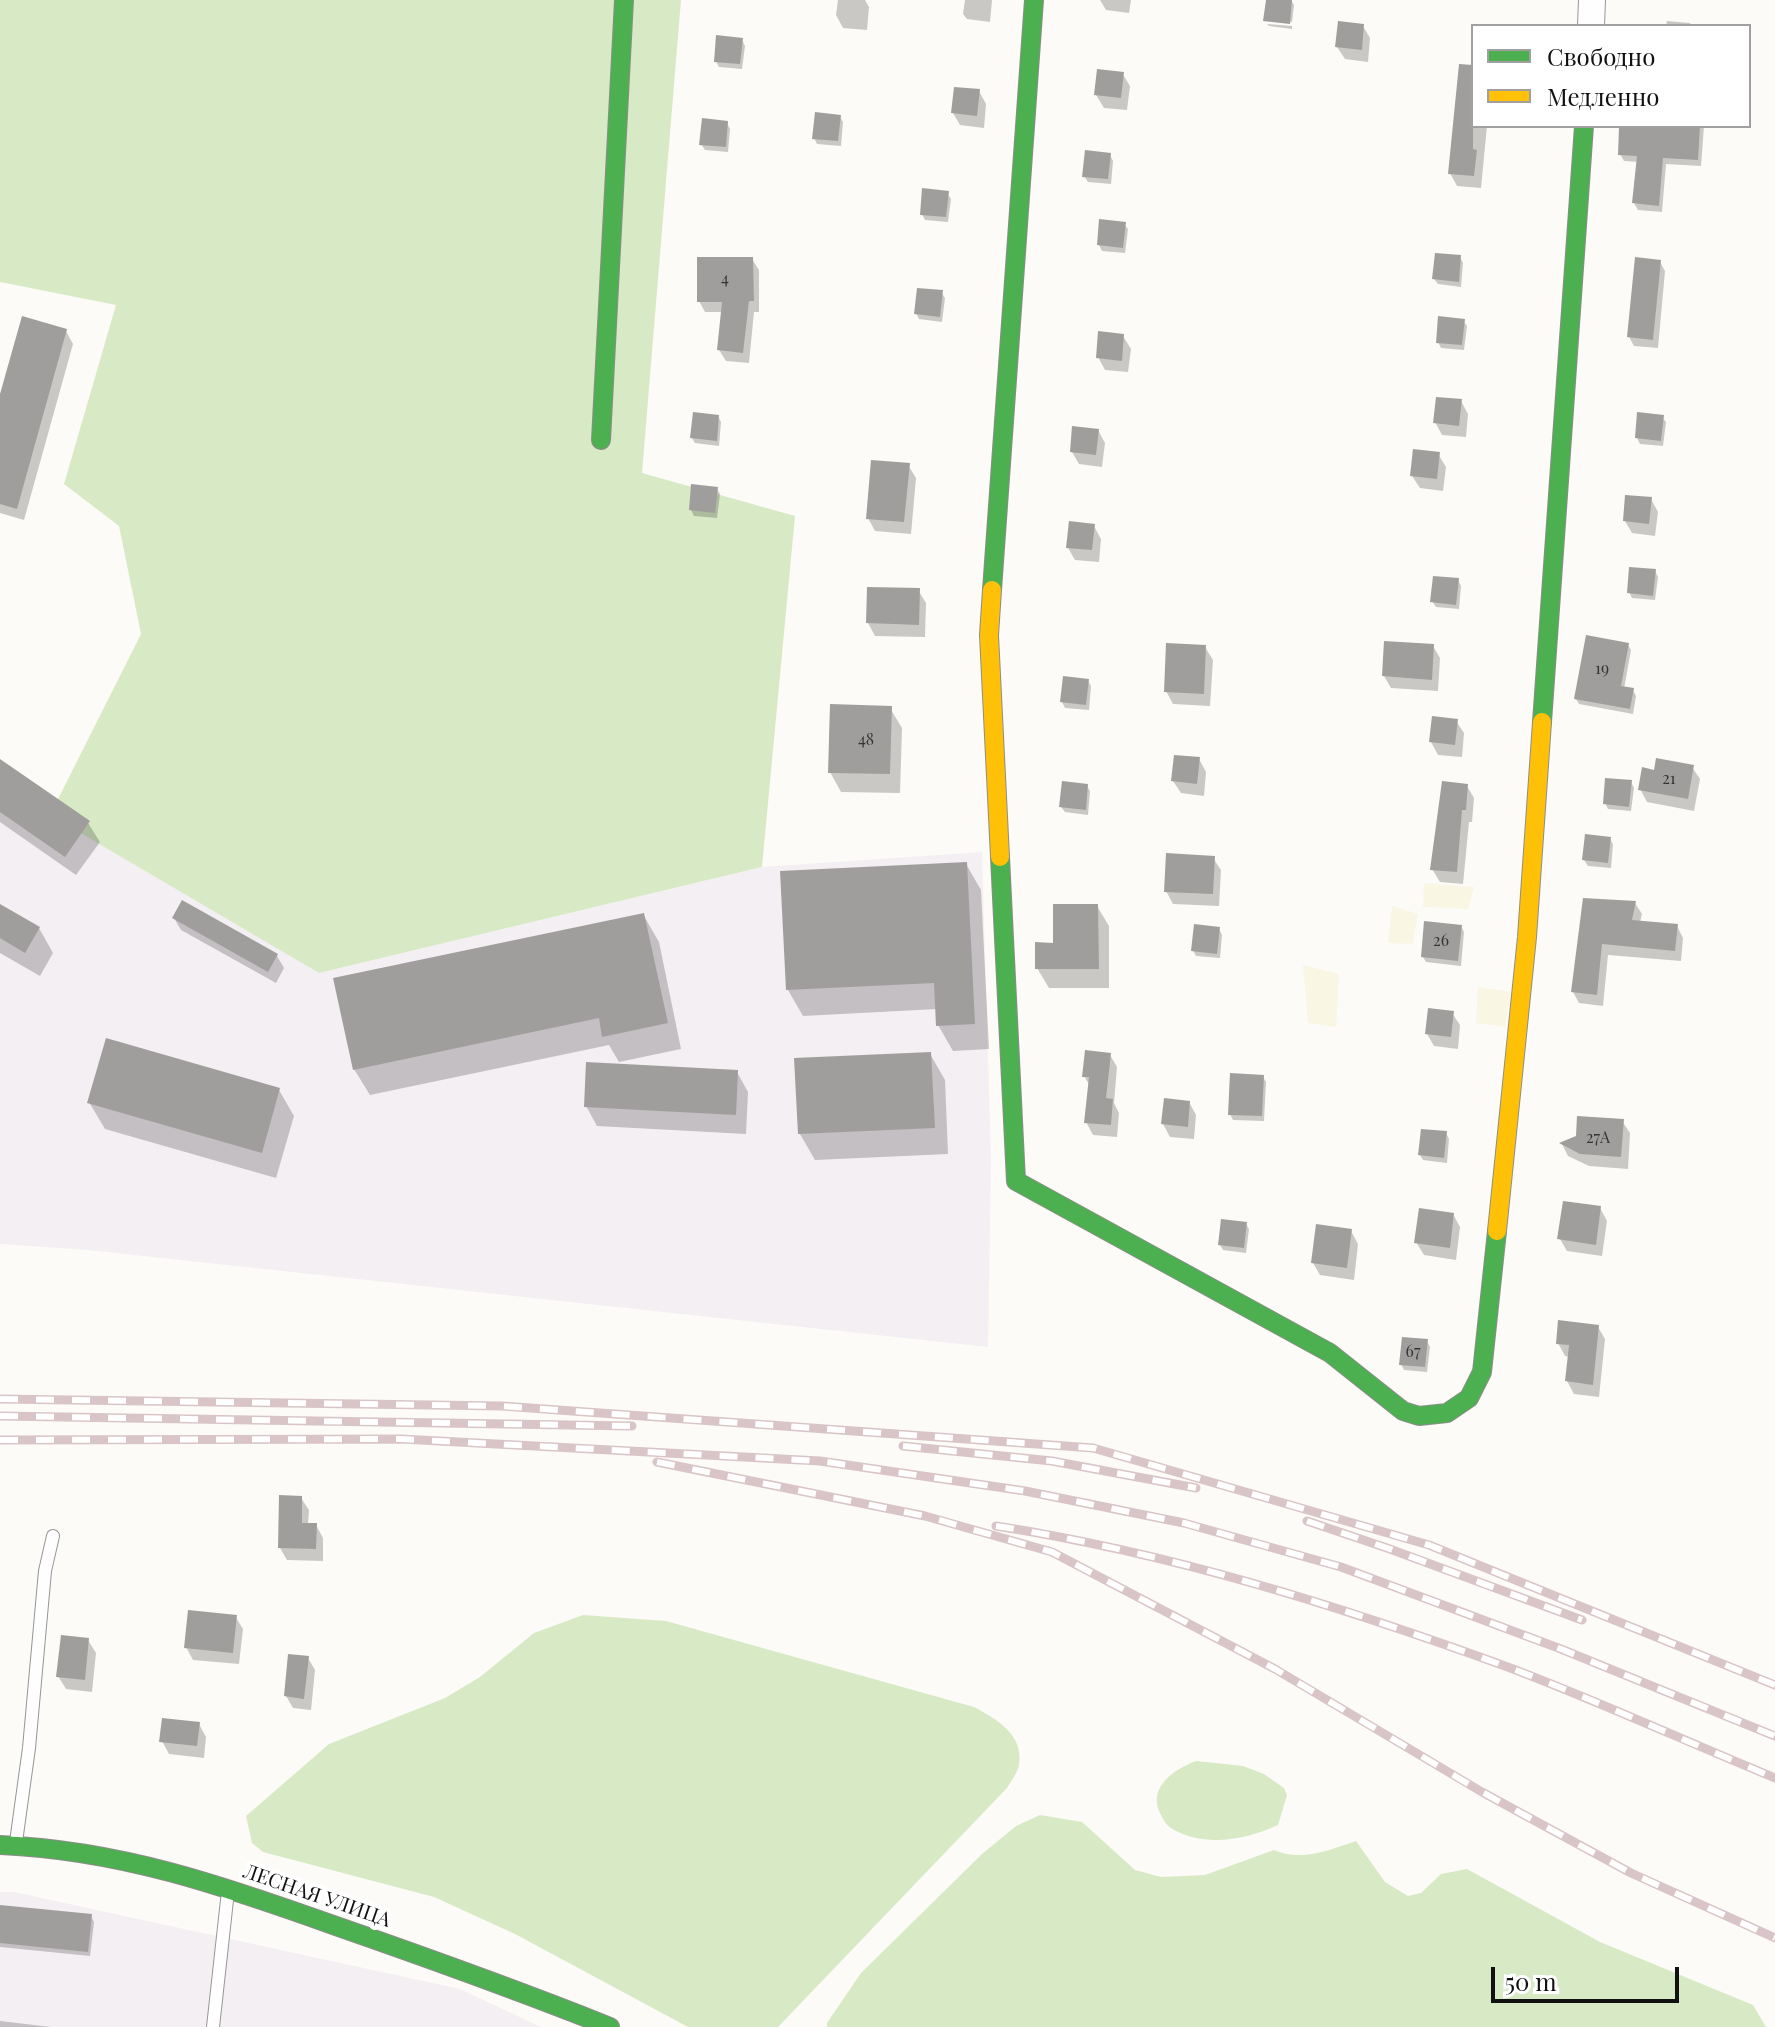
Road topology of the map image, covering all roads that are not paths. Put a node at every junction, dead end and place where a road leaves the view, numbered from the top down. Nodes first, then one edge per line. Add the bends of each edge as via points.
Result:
1 (624, 0) edge
2 (1034, 0) edge
3 (1592, 0) edge
4 (1591, 24) edge
5 (1584, 128) edge
6 (601, 440) dead end
7 (53, 1536) dead end
8 (8, 1845) edge
9 (228, 1888) junction
10 (213, 2027) edge
11 (610, 2027) edge

1 - 6 street
2 - 5 street via 989,635 1016,1181 1330,1353 1403,1411 1419,1416 1447,1413 1469,1398 1482,1372 1527,937
3 - 4 street
7 - 8 lane via 45,1571 29,1748
8 - 9 street, ЛЕСНАЯ УЛИЦА via 105,1855
9 - 10 lane
9 - 11 street, ЛЕСНАЯ УЛИЦА

